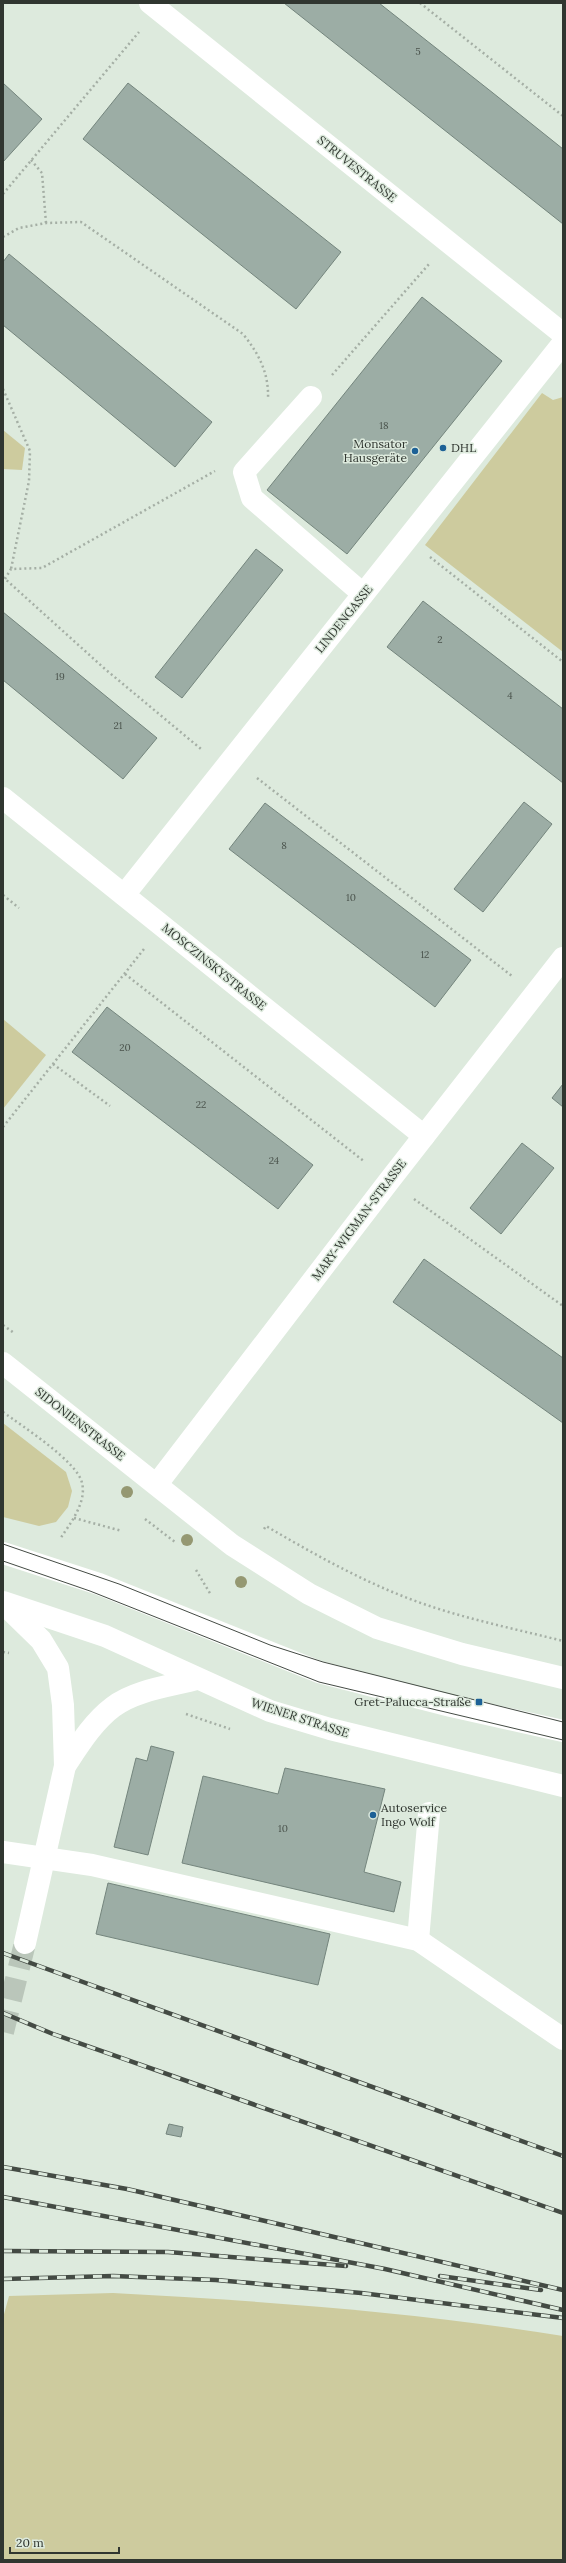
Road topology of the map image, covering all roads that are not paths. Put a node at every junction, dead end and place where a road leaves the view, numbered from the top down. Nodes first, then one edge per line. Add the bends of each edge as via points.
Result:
1 (154, 6) edge
2 (563, 334) edge
3 (563, 343) edge
4 (312, 398) road end
5 (363, 594) junction
6 (3, 798) edge
7 (124, 896) junction
8 (563, 958) edge
9 (424, 1136) junction
10 (3, 1363) edge
11 (157, 1484) junction
12 (3, 1553) edge
13 (3, 1602) edge
14 (563, 1678) edge
15 (197, 1679) junction
16 (563, 1731) edge
17 (65, 1766) junction
18 (563, 1786) edge
19 (429, 1813) dead end
20 (3, 1852) edge
21 (44, 1858) junction
22 (418, 1940) junction
23 (25, 1943) tunnel mouth
24 (563, 2039) edge

1 - 2 street, STRUVESTRASSE
3 - 5 street, LINDENGASSE
4 - 5 street via 244,472 252,498
5 - 7 street, LINDENGASSE
6 - 7 street, MOSCZINSKYSTRASSE
7 - 9 street, MOSCZINSKYSTRASSE
8 - 9 street, MARY-WIGMAN-STRASSE
9 - 11 street, MARY-WIGMAN-STRASSE
10 - 11 street, SIDONIENSTRASSE
11 - 14 street via 241,1551 309,1594 377,1628 462,1654
12 - 16 street via 98,1584 319,1672 451,1706
13 - 15 street, WIENER STRASSE via 105,1636
13 - 17 street via 41,1640 58,1668 63,1705
15 - 17 street via 134,1696 113,1706 92,1727
15 - 18 street, WIENER STRASSE via 270,1711 330,1729
17 - 21 street
19 - 22 street
20 - 21 street
21 - 22 street via 92,1865
21 - 23 street
22 - 24 street

